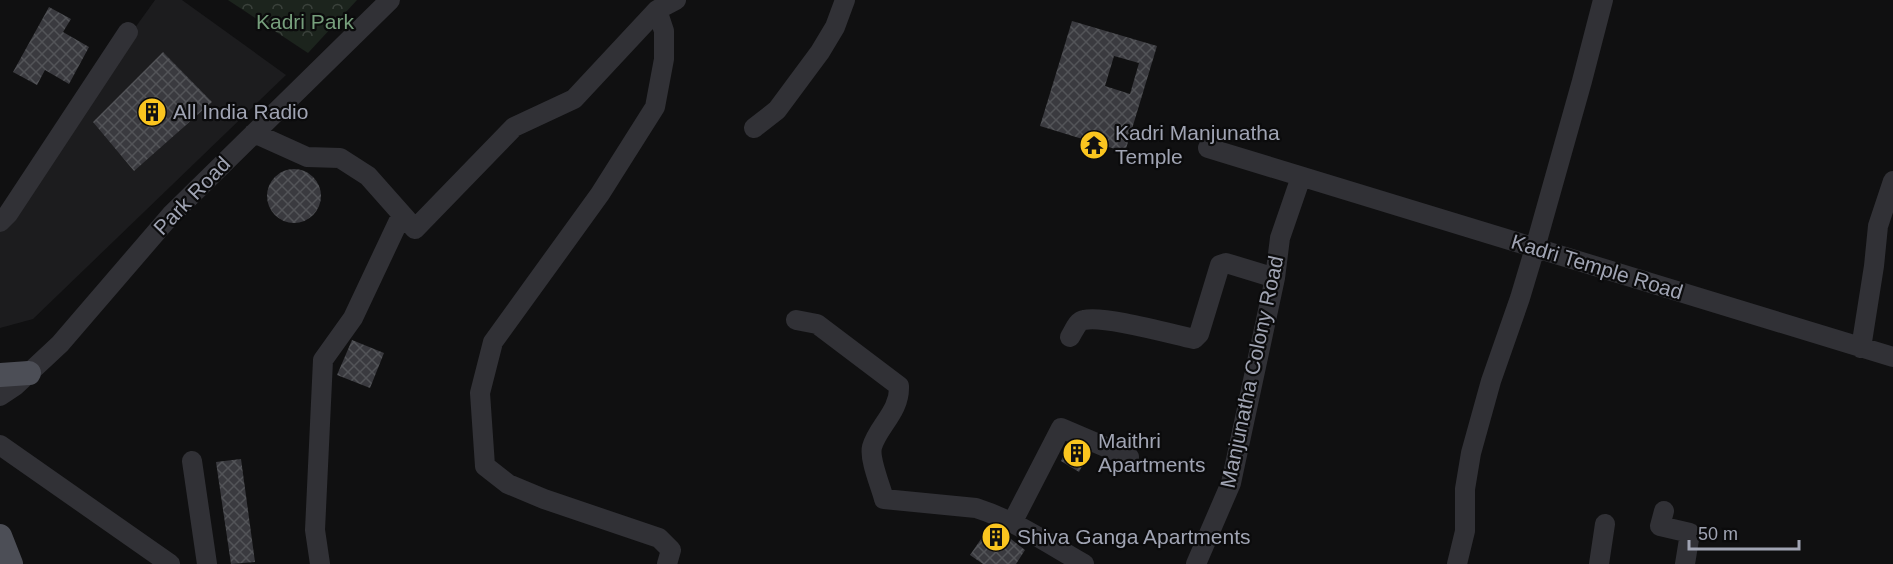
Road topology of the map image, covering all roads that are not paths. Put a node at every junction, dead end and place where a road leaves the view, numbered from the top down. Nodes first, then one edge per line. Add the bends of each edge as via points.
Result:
1 (390, 0) edge
2 (676, 0) edge
3 (845, 0) edge
4 (1603, 0) edge
5 (657, 10) junction
6 (128, 32) dead end
7 (754, 128) dead end
8 (254, 133) junction
9 (1208, 148) dead end
10 (1301, 177) junction
11 (1893, 181) edge
12 (402, 214) junction
13 (0, 222) edge
14 (1535, 248) junction
15 (1275, 278) junction
16 (796, 320) dead end
17 (1070, 337) dead end
18 (1861, 348) junction
19 (1893, 357) edge
20 (29, 373) junction
21 (0, 375) edge
22 (0, 396) edge
23 (0, 445) edge
24 (1129, 457) dead end
25 (192, 461) dead end
26 (1664, 511) dead end
27 (1012, 523) junction
28 (1605, 524) dead end
29 (0, 536) edge
30 (11, 564) edge
31 (170, 564) edge
32 (207, 564) edge
33 (320, 564) edge
34 (667, 564) edge
35 (1084, 564) edge
36 (1196, 564) edge
37 (1457, 564) edge
38 (1599, 564) edge
39 (1685, 564) edge

1 - 8 street, Park Road
2 - 5 street
3 - 7 street via 835,27 819,52 777,110
4 - 14 street
5 - 12 street via 574,99 514,127 415,229
5 - 34 street via 664,32 664,59 655,106 600,194 493,342 480,393 485,466 508,484 544,499 659,538 671,550
6 - 13 street
8 - 12 street via 307,157 340,158 368,176
8 - 20 street, Park Road via 171,215 60,344
9 - 10 street, Kadri Temple Road
10 - 14 street, Kadri Temple Road
10 - 15 street, Manjunatha Colony Road via 1280,238
11 - 18 street via 1878,226
12 - 33 street via 353,318 323,360 315,530
14 - 18 street, Kadri Temple Road
14 - 37 street via 1471,453 1465,489 1465,531
15 - 17 street via 1227,263 1220,266 1199,334 1194,339 1087,319 1078,323
15 - 36 street, Manjunatha Colony Road via 1231,483
16 - 27 street via 817,324 899,386 899,398 871,448 885,499 976,508
18 - 19 street, Kadri Temple Road
20 - 21 main road
20 - 22 street, Park Road
23 - 31 street
24 - 27 street via 1061,428
25 - 32 street
26 - 39 street via 1660,526 1690,533
27 - 35 street
28 - 38 street
29 - 30 main road

